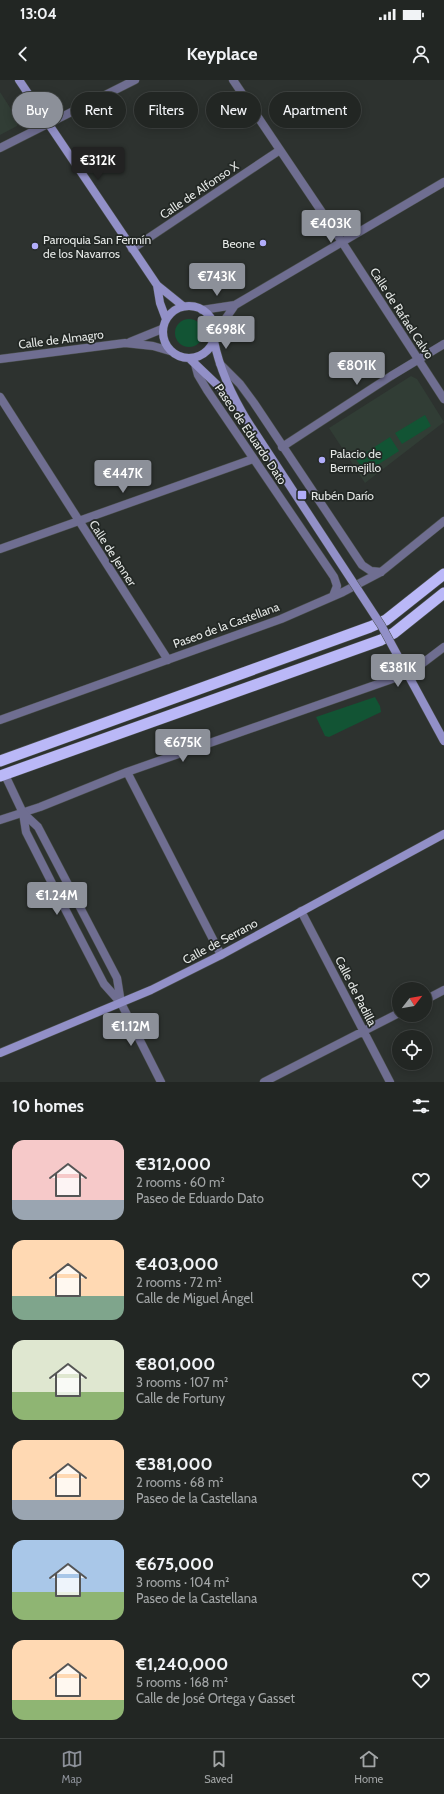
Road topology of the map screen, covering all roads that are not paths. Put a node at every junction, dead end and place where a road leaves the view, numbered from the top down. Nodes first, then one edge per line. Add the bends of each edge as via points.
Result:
1 (19, 80) edge
2 (135, 80) edge
3 (233, 80) edge
4 (27, 92) edge
5 (63, 116) edge
6 (38, 128) edge
7 (51, 128) edge
8 (0, 148) edge
9 (280, 150) junction
10 (444, 182) edge
11 (342, 242) junction
12 (132, 249) junction
13 (157, 285) junction
14 (235, 304) junction
15 (183, 306) junction
16 (202, 310) junction
17 (166, 319) junction
18 (162, 329) junction
19 (214, 337) junction
20 (126, 343) junction
21 (444, 344) edge
22 (170, 351) junction
23 (0, 358) edge
24 (418, 360) junction
25 (192, 361) junction
26 (218, 363) junction
27 (444, 399) edge
28 (1, 402) edge
29 (237, 405) junction
30 (282, 447) junction
31 (253, 459) junction
32 (79, 520) junction
33 (444, 521) edge
34 (0, 549) edge
35 (381, 572) junction
36 (444, 574) edge
37 (444, 593) edge
38 (333, 596) junction
39 (444, 646) edge
40 (168, 660) junction
41 (0, 720) edge
42 (444, 741) edge
43 (0, 762) edge
44 (2, 772) edge
45 (127, 772) junction
46 (23, 813) junction
47 (0, 820) edge
48 (444, 834) edge
49 (301, 912) junction
50 (221, 955) junction
51 (444, 990) edge
52 (432, 996) edge
53 (121, 1003) junction
54 (392, 1017) edge
55 (364, 1032) junction
56 (0, 1053) edge
57 (161, 1082) edge
58 (264, 1082) edge
59 (390, 1082) edge

1 - 4 main road
2 - 5 street
3 - 9 street, Calle de Rafael Calvo
6 - 8 street
7 - 12 main road
9 - 11 street, Calle de Rafael Calvo
9 - 12 street, Calle de Alfonso X
10 - 11 street
11 - 14 street
11 - 24 street, Calle de Rafael Calvo
12 - 13 main road
13 - 15 main road
13 - 17 main road
14 - 16 street
14 - 19 street
15 - 16 main road via 193,306
15 - 17 main road via 173,311
16 - 19 main road via 211,318
17 - 18 main road
18 - 20 street, Calle de Almagro
18 - 22 main road via 163,340
19 - 25 main road via 210,348
19 - 26 main road, Paseo de Eduardo Dato
20 - 22 street, Calle de Almagro
20 - 23 street, Calle de Almagro
21 - 24 street
22 - 25 main road
24 - 27 street, Calle de Rafael Calvo
24 - 30 street
25 - 29 main road, Paseo de Eduardo Dato
25 - 31 street, Paseo de Eduardo Dato via 202,382
26 - 29 main road, Paseo de Eduardo Dato
26 - 30 street, Paseo de Eduardo Dato via 240,384
28 - 32 street, Calle de Jenner
29 - 42 main road, bridge via 381,625
30 - 35 street, Paseo de Eduardo Dato via 362,565 371,571
31 - 32 street
31 - 38 street, Paseo de Eduardo Dato via 334,577 337,586
32 - 34 street
32 - 40 street, Calle de Jenner
33 - 35 street, Paseo de la Castellana
35 - 38 street, Paseo de la Castellana
36 - 43 highway via 386,620 370,627
37 - 44 highway via 394,633 381,640
38 - 40 street, Paseo de la Castellana via 281,619
39 - 45 street via 415,669 395,678
40 - 41 street, Paseo de la Castellana
44 - 46 street
45 - 46 street
45 - 50 street
46 - 47 street
46 - 53 street via 26,832 62,905 104,984
46 - 53 street via 38,827 117,978
48 - 49 main road, Calle de Serrano
49 - 50 main road, Calle de Serrano
49 - 55 street, Calle de Padilla
50 - 53 main road, Calle de Serrano
51 - 52 street
53 - 56 main road, Calle de Serrano
53 - 57 street
54 - 55 street
55 - 58 street
55 - 59 street, Calle de Padilla

